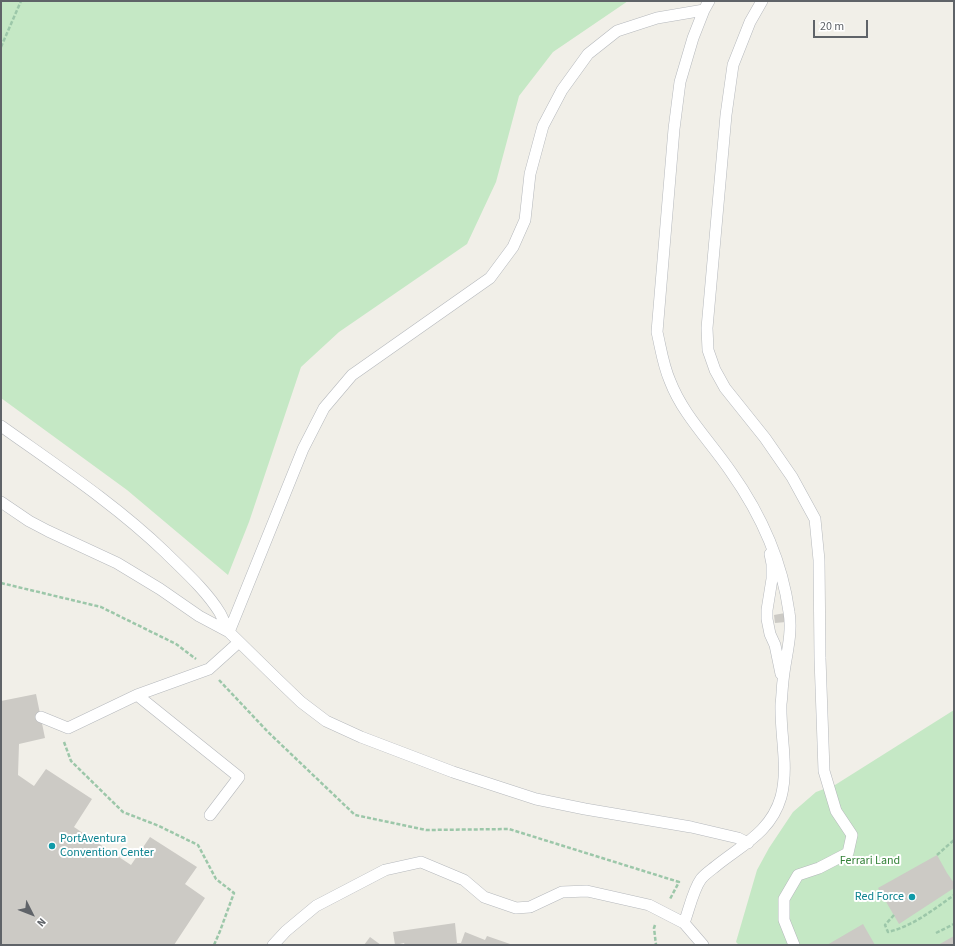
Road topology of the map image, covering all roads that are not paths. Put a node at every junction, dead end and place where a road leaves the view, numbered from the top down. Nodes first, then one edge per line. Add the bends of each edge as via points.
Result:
1 (762, 1) edge
2 (706, 5) edge
3 (1, 426) edge
4 (1, 502) edge
5 (767, 537) junction
6 (229, 632) junction
7 (239, 642) junction
8 (783, 681) junction
9 (137, 695) junction
10 (41, 717) dead end
11 (210, 815) dead end
12 (748, 843) junction
13 (684, 923) junction
14 (273, 945) edge
15 (703, 945) edge
16 (794, 945) edge

1 - 16 lane via 750,22 733,65 726,115 708,350 714,370 725,388 792,477 815,519 819,560 824,771 836,811 852,836 848,853 819,868 798,875 784,899 784,920
2 - 5 lane via 680,82 657,332 663,362 682,407 746,495
2 - 6 lane via 617,31 588,54 562,90 543,126 530,174 525,220 513,248 490,278 352,375 324,408 303,449
3 - 6 lane via 133,523 203,591 219,612
4 - 6 lane via 48,531 117,563 199,616
5 - 8 lane via 772,564 767,619
5 - 8 lane via 780,569 790,614
6 - 7 lane
7 - 9 lane via 209,669
7 - 12 lane via 301,702 326,722 361,737 453,772 536,799 691,827 738,838
8 - 12 lane via 783,785 772,818
9 - 10 lane via 68,728
9 - 11 lane via 239,777
12 - 13 lane via 701,880
13 - 14 lane via 649,905 587,891 562,892 530,907 516,908 484,897 464,880 421,862 385,870 316,906
13 - 15 lane

